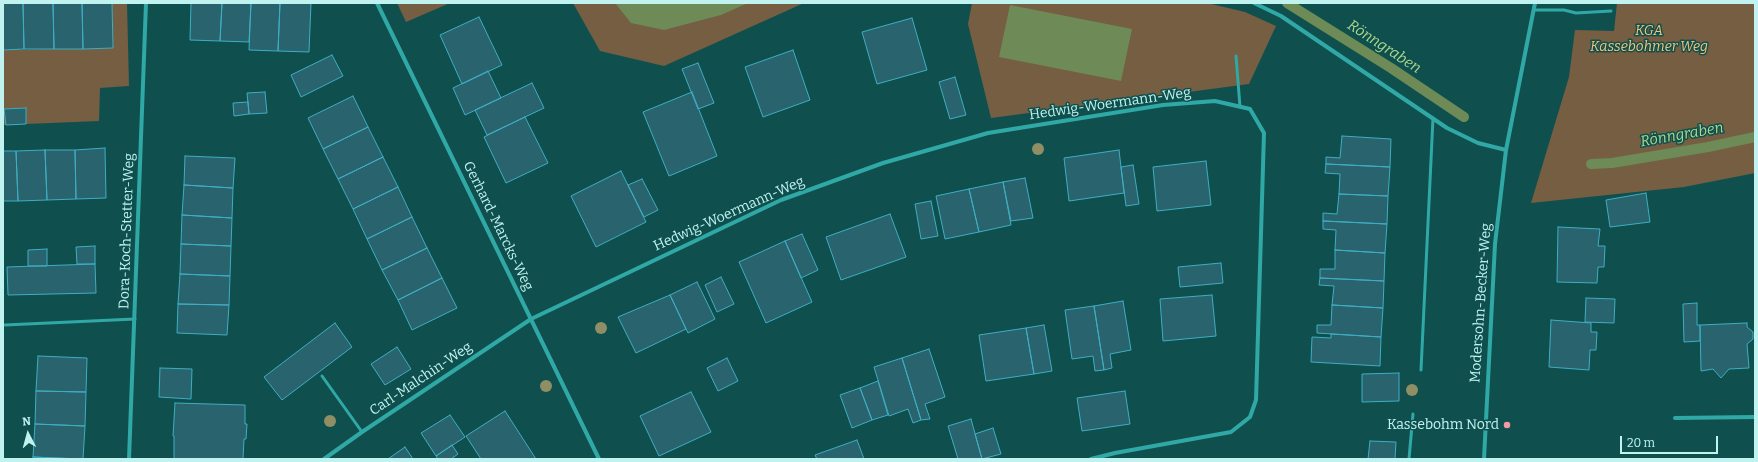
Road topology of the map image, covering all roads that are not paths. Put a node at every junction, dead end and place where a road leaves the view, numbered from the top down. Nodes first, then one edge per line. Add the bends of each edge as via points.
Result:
1 (146, 3) edge
2 (376, 3) edge
3 (1254, 3) edge
4 (1535, 3) edge
5 (1534, 10) junction
6 (1611, 11) dead end
7 (1236, 56) dead end
8 (1240, 107) junction
9 (1433, 118) junction
10 (1506, 150) junction
11 (135, 319) junction
12 (531, 319) junction
13 (5, 325) dead end
14 (1421, 370) dead end
15 (322, 376) dead end
16 (1413, 414) dead end
17 (1755, 417) edge
18 (1675, 418) dead end
19 (362, 432) junction
20 (129, 459) edge
21 (324, 459) edge
22 (599, 459) edge
23 (1091, 459) edge
24 (1409, 459) edge
25 (1484, 459) edge

1 - 11 street, Dora-Koch-Stetter-Weg
2 - 12 street, Gerhard-Marcks-Weg
3 - 9 street via 1281,16
4 - 5 street, Modersohn-Becker-Weg
5 - 6 lane via 1564,10 1576,13
5 - 10 street, Modersohn-Becker-Weg
7 - 8 lane
8 - 12 street, Hedwig-Woermann-Weg via 1215,101 1163,105 988,133 883,163 781,200
8 - 23 street, Hedwig-Woermann-Weg via 1250,109 1264,133 1256,400 1250,417 1231,432
9 - 10 street via 1478,143
9 - 14 lane
10 - 25 street, Modersohn-Becker-Weg via 1495,244
11 - 13 lane
11 - 20 street, Dora-Koch-Stetter-Weg
12 - 19 street, Carl-Malchin-Weg
12 - 22 street, Gerhard-Marcks-Weg
15 - 19 lane
16 - 24 lane
17 - 18 street
19 - 21 street, Carl-Malchin-Weg

